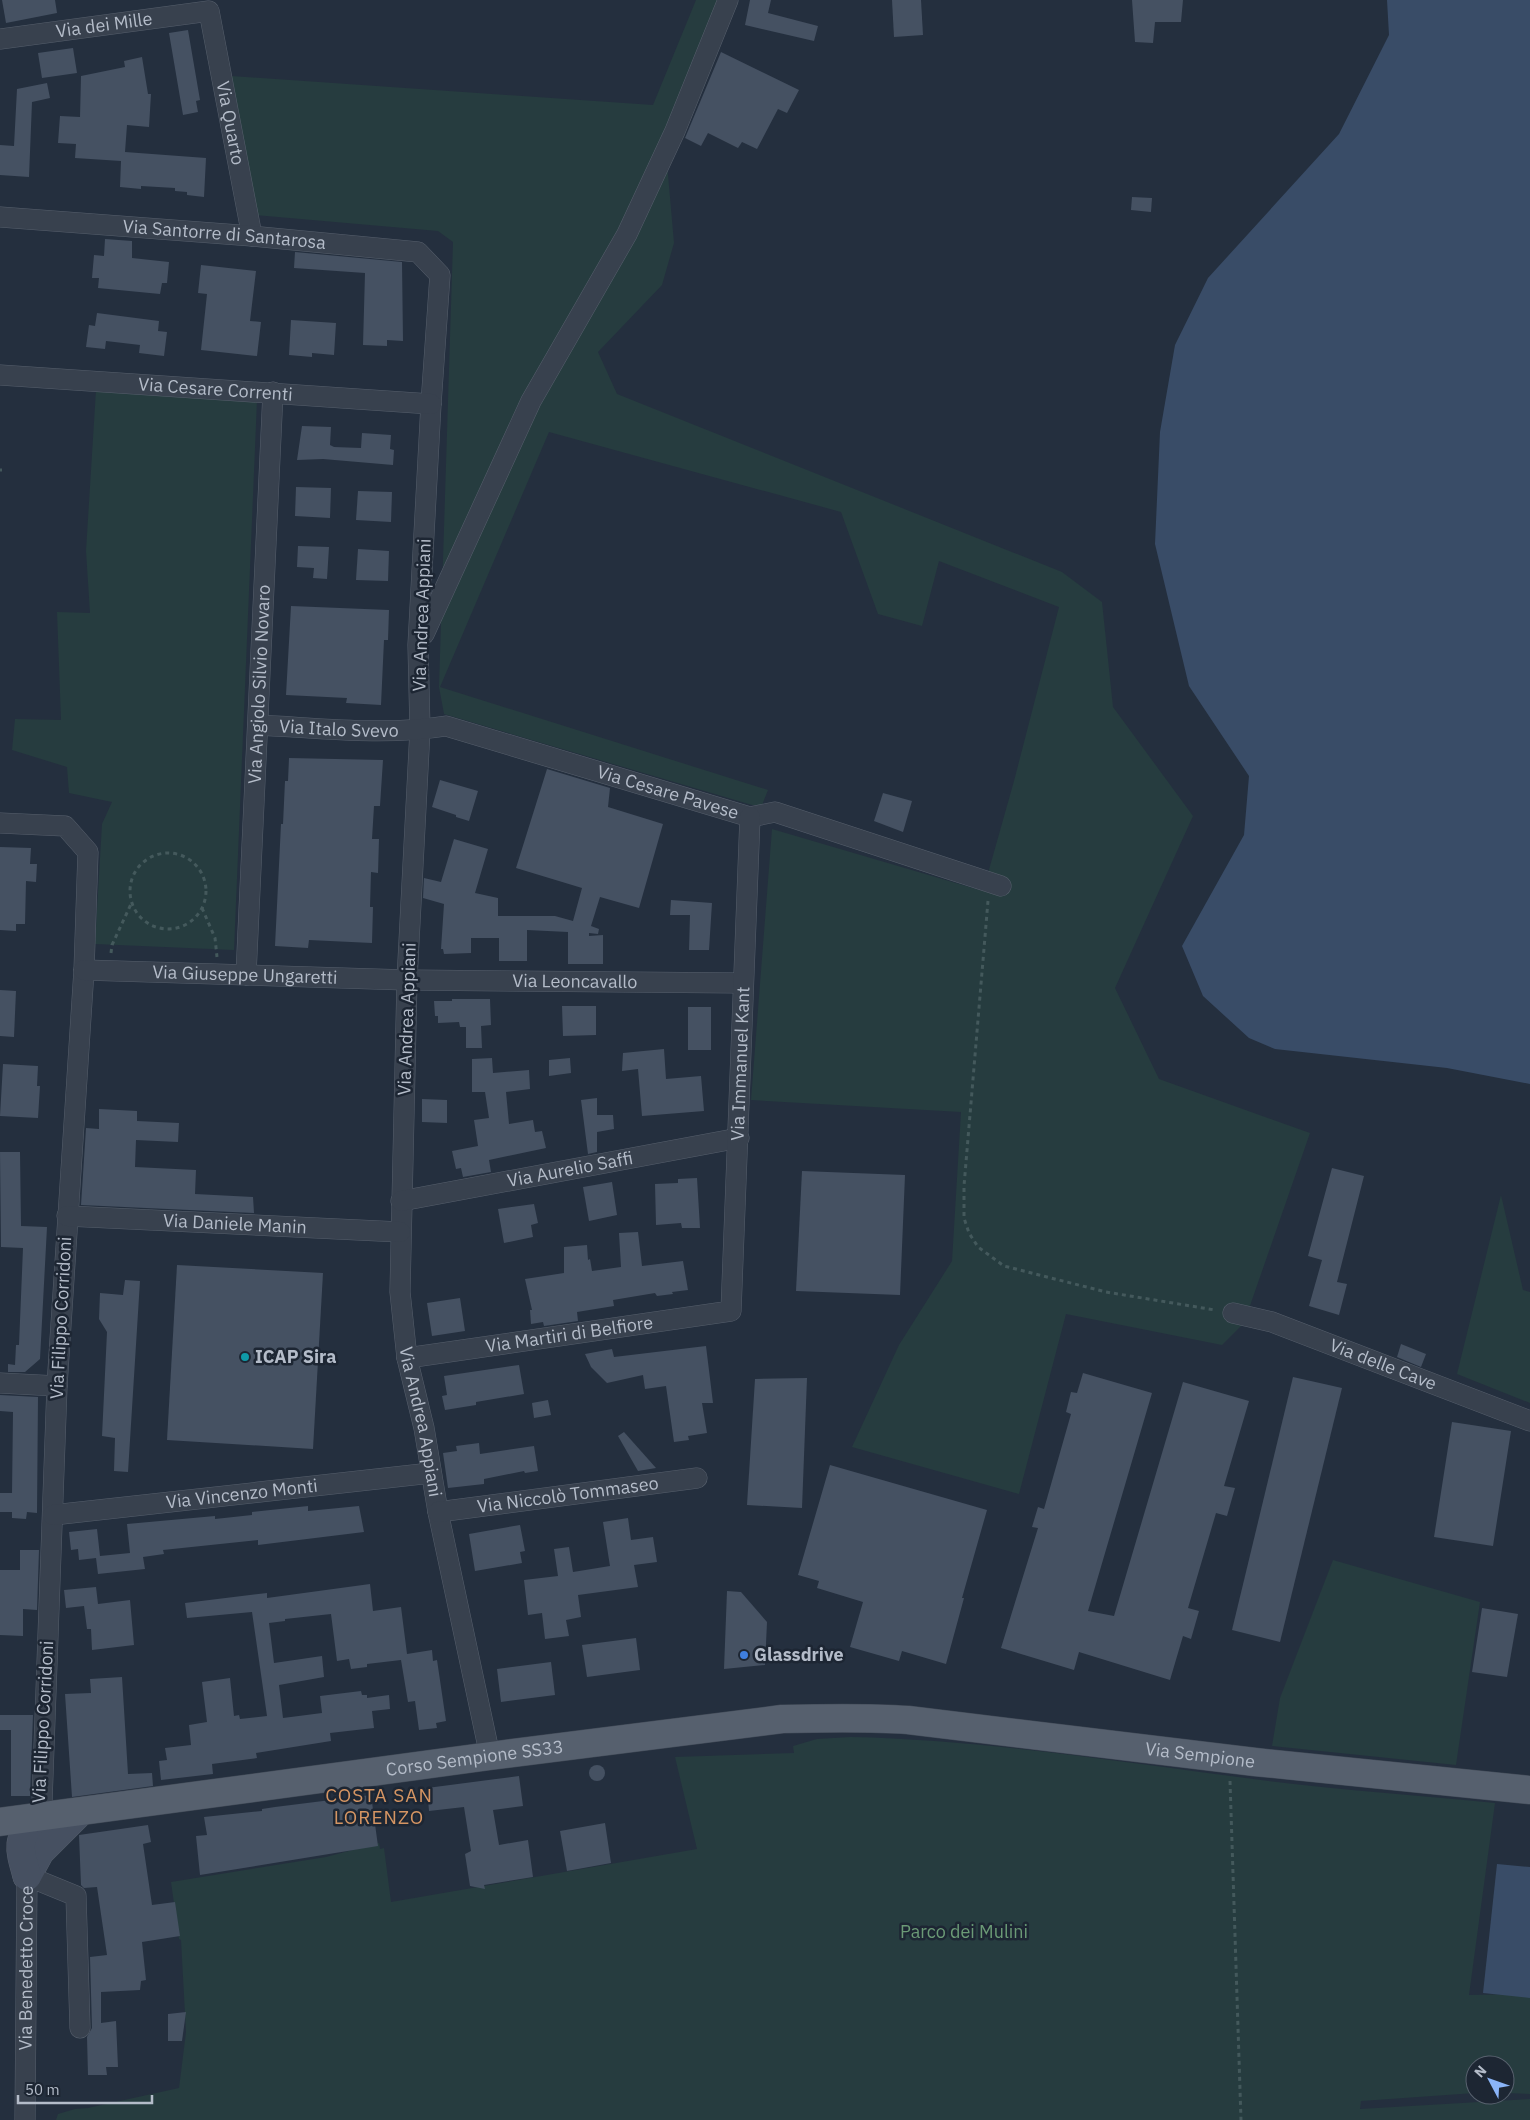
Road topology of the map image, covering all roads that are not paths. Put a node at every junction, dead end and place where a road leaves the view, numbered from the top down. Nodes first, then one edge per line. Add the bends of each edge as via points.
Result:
1 (728, 0) edge
2 (209, 11) joint
3 (0, 39) edge
4 (0, 217) edge
5 (252, 236) junction
6 (440, 275) joint
7 (0, 375) edge
8 (273, 392) junction
9 (431, 404) junction
10 (418, 645) junction
11 (258, 725) junction
12 (420, 730) junction
13 (750, 816) junction
14 (0, 823) edge
15 (995, 885) road end
16 (84, 970) junction
17 (246, 975) junction
18 (407, 980) junction
19 (742, 983) junction
20 (739, 1138) junction
21 (401, 1201) junction
22 (67, 1216) junction
23 (400, 1232) junction
24 (731, 1312) joint
25 (1233, 1313) road end
26 (408, 1358) junction
27 (0, 1383) edge
28 (57, 1386) junction
29 (1530, 1421) edge
30 (431, 1473) junction
31 (697, 1478) dead end
32 (438, 1512) junction
33 (53, 1515) junction
34 (870, 1718) joint
35 (490, 1756) junction
36 (1530, 1790) edge
37 (80, 1812) junction
38 (35, 1818) junction
39 (0, 1822) edge
40 (0, 1850) edge
41 (40, 1852) junction
42 (27, 1876) junction
43 (80, 2028) dead end
44 (25, 2120) edge

1 - 10 street via 675,131 631,226 531,402
2 - 3 street, Via dei Mille
2 - 5 street, Via Quarto
4 - 5 street, Via Santorre di Santarosa
5 - 6 street, Via Santorre di Santarosa via 418,252
6 - 9 street, Via Andrea Appiani
7 - 8 street, Via Cesare Correnti
8 - 9 street, Via Cesare Correnti
8 - 11 street, Via Angiolo Silvio Novaro
9 - 10 street, Via Andrea Appiani
10 - 12 street, Via Andrea Appiani
11 - 12 street, Via Italo Svevo
11 - 17 street, Via Angiolo Silvio Novaro
12 - 13 street, Via Cesare Pavese via 446,726
12 - 18 street, Via Andrea Appiani
13 - 15 street, Via Cesare Pavese via 775,812
13 - 19 street, Via Immanuel Kant
14 - 16 street, Via Filippo Corridoni via 65,826 88,852
16 - 17 street, Via Giuseppe Ungaretti
16 - 22 street, Via Filippo Corridoni
17 - 18 street, Via Giuseppe Ungaretti
18 - 19 street, Via Leoncavallo
18 - 21 street, Via Andrea Appiani
19 - 20 street, Via Immanuel Kant
20 - 21 street, Via Aurelio Saffi
20 - 24 street, Via Immanuel Kant
21 - 23 street, Via Andrea Appiani
22 - 23 street, Via Daniele Manin
22 - 28 street, Via Filippo Corridoni
23 - 26 street, Via Andrea Appiani via 400,1292
24 - 26 street, Via Martiri di Belfiore
25 - 29 street, Via delle Cave via 1272,1322
26 - 30 street, Via Andrea Appiani
27 - 28 street
28 - 33 street, Via Filippo Corridoni
30 - 32 street, Via Andrea Appiani
30 - 33 street, Via Vincenzo Monti
31 - 32 street, Via Niccolò Tommaseo
32 - 35 street, Via Andrea Appiani
33 - 38 street, Via Filippo Corridoni via 42,1802
34 - 35 main road, Corso Sempione SS33 via 782,1720
34 - 36 main road, Via Sempione
35 - 37 main road, Corso Sempione SS33
37 - 38 main road
37 - 41 street, Via Benedetto Croce
38 - 39 main road
38 - 41 street via 40,1830
38 - 42 street, Via Benedetto Croce via 22,1834 20,1855
40 - 42 street, Via Benedetto Croce
41 - 42 street, Via Benedetto Croce
42 - 43 street via 76,1896
42 - 44 street, Via Benedetto Croce

